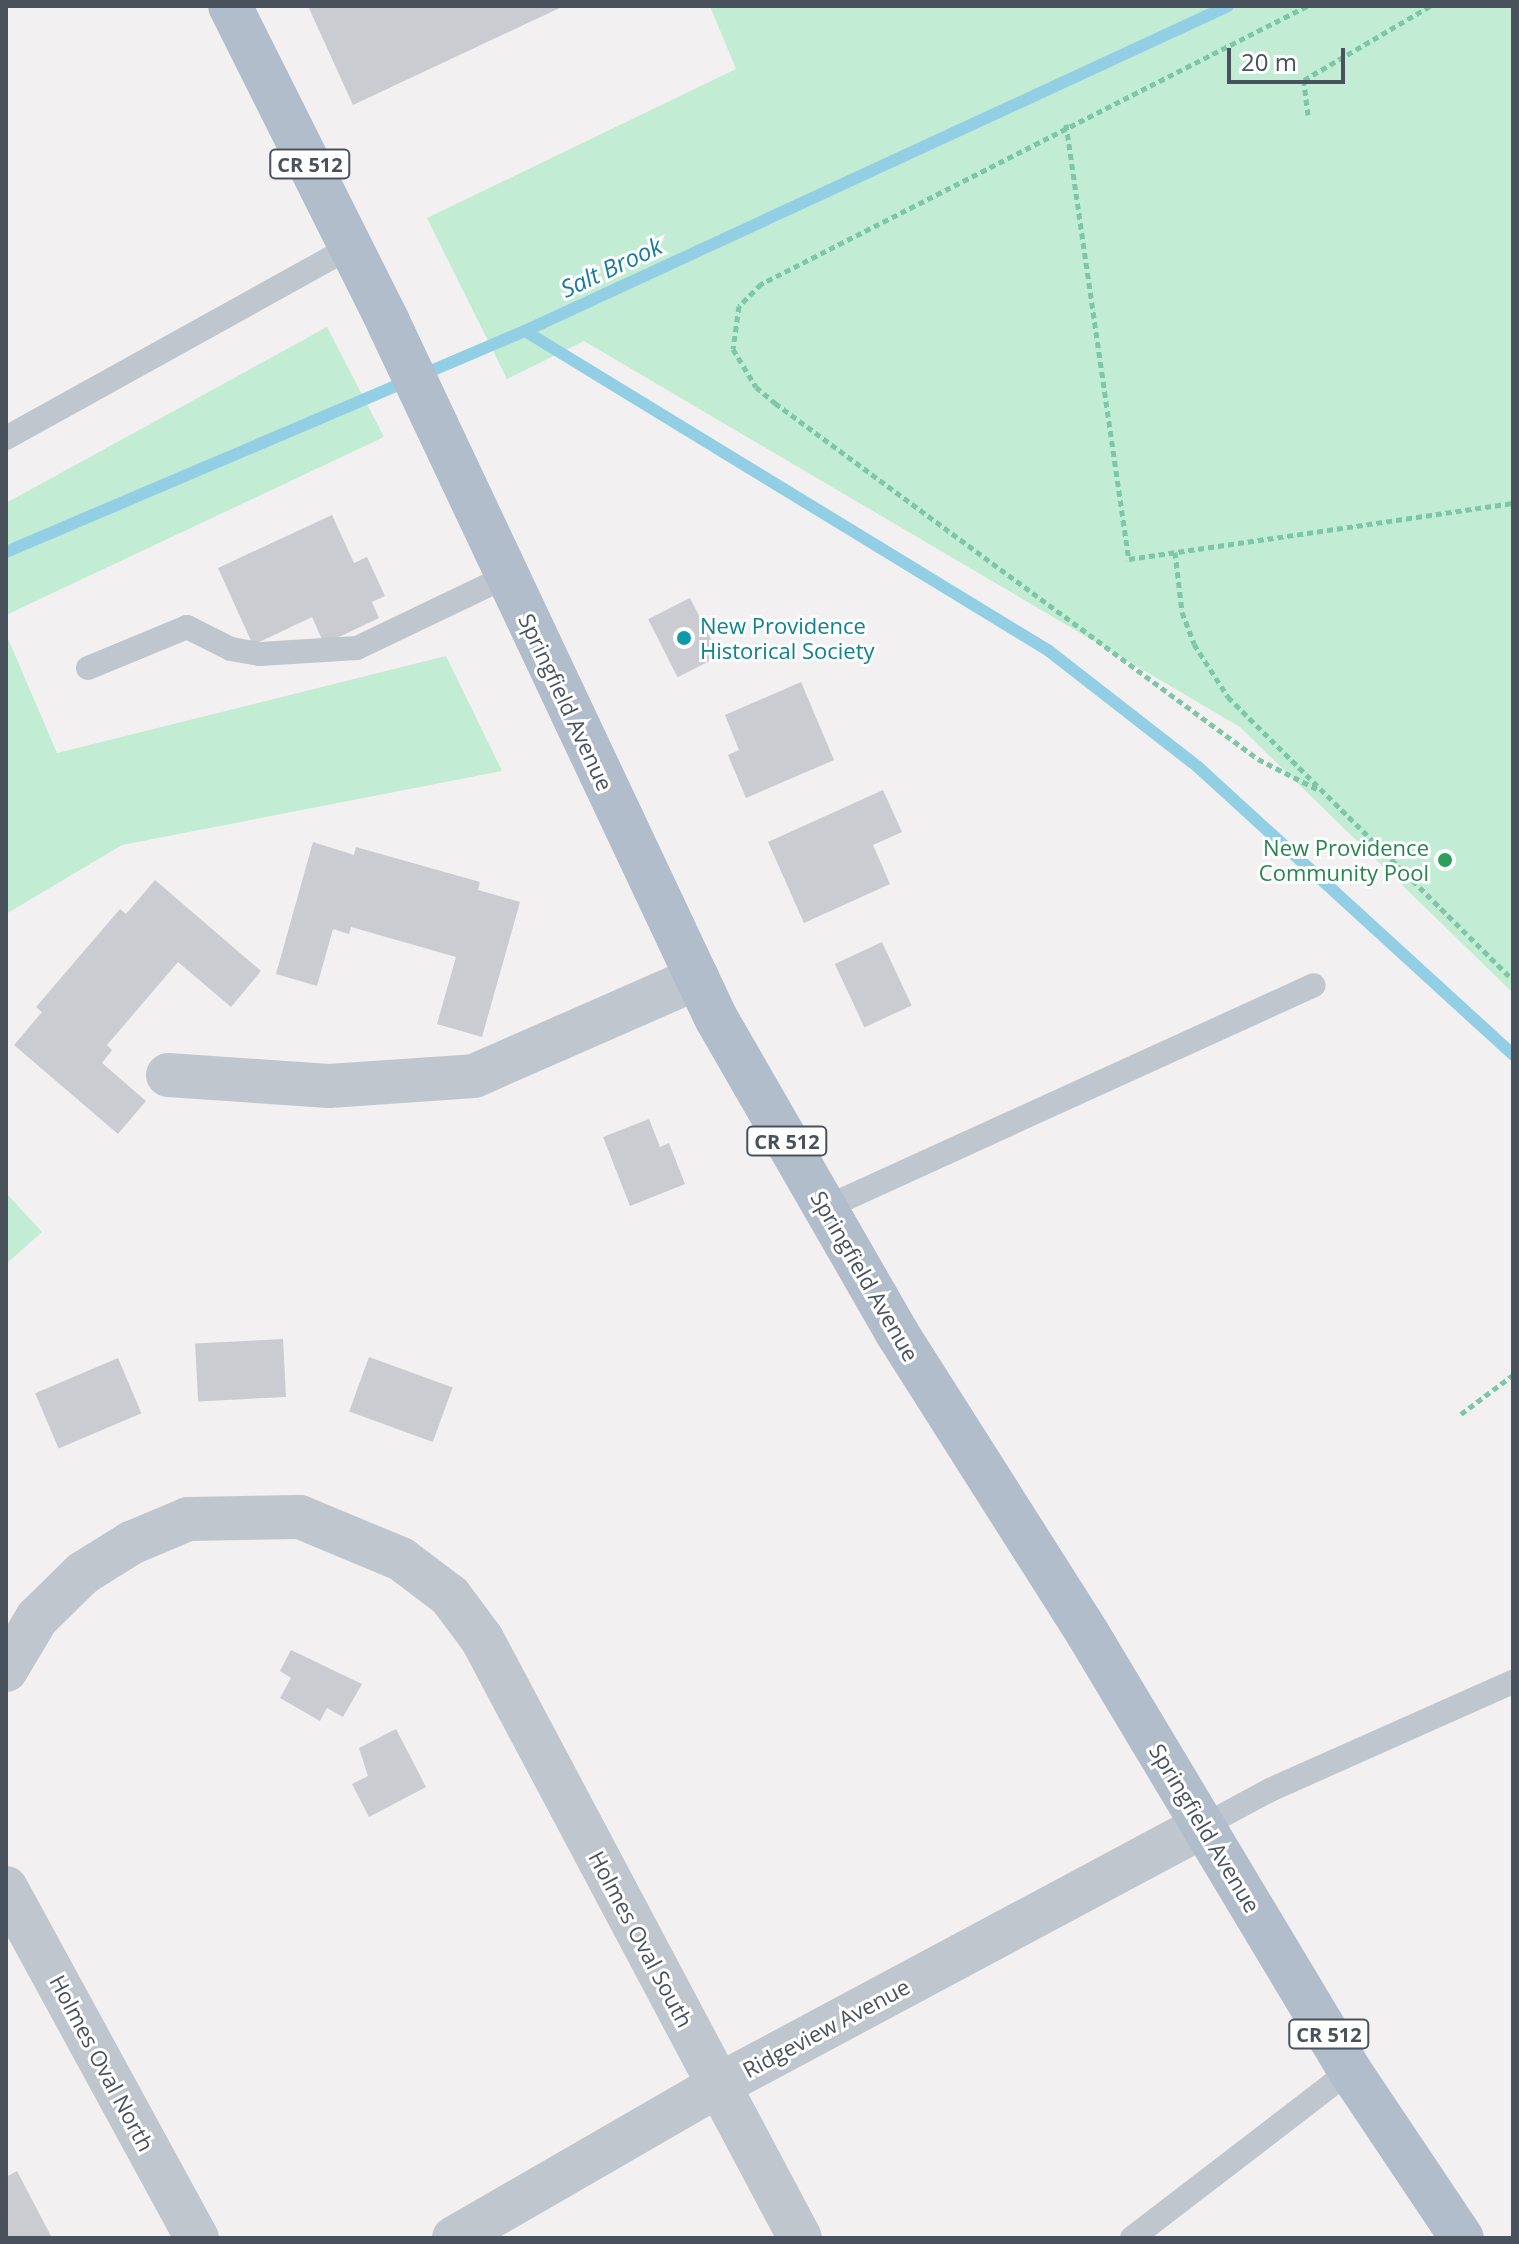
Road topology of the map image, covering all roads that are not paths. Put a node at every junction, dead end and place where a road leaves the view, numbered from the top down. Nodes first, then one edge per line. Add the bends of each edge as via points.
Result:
1 (230, 6) edge
2 (351, 247) junction
3 (6, 438) edge
4 (507, 576) junction
5 (88, 668) dead end
6 (697, 978) junction
7 (1314, 985) dead end
8 (168, 1075) dead end
9 (825, 1208) junction
10 (6, 1670) edge
11 (1513, 1682) edge
12 (1203, 1826) junction
13 (6, 1888) edge
14 (1350, 2071) junction
15 (719, 2085) junction
16 (197, 2238) edge
17 (454, 2238) edge
18 (800, 2238) edge
19 (1132, 2238) edge
20 (1462, 2238) edge

1 - 2 main road, Springfield Avenue / CR 512
2 - 3 lane
2 - 4 main road, Springfield Avenue / CR 512
4 - 5 lane via 357,648 260,654 231,649 187,627
4 - 6 main road, Springfield Avenue / CR 512
6 - 8 street via 474,1076 329,1086
6 - 9 main road, Springfield Avenue / CR 512
7 - 9 lane
9 - 12 main road, Springfield Avenue / CR 512
10 - 15 street, Holmes Oval South via 37,1618 83,1573 131,1543 188,1519 300,1517 401,1559 450,1596 482,1639
11 - 12 lane via 1270,1790
12 - 14 main road, Springfield Avenue / CR 512
12 - 15 street, Ridgeview Avenue
13 - 16 street, Holmes Oval North
14 - 19 lane
14 - 20 main road, Springfield Avenue / CR 512
15 - 17 street, Ridgeview Avenue
15 - 18 street, Holmes Oval South

